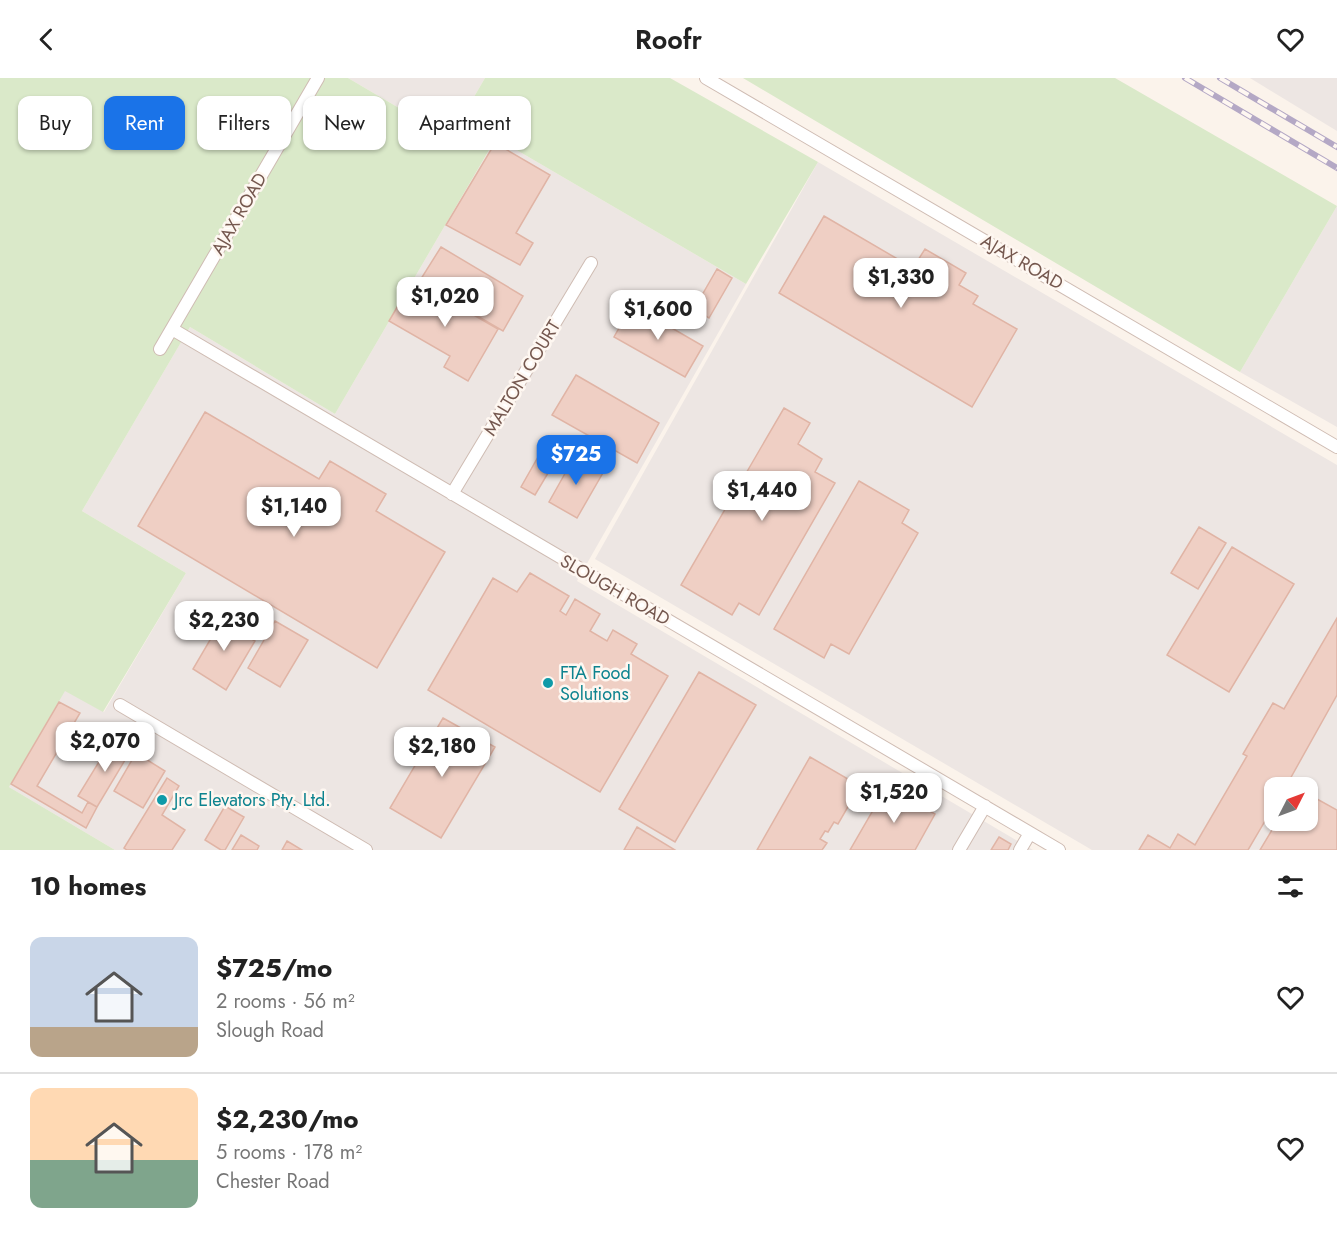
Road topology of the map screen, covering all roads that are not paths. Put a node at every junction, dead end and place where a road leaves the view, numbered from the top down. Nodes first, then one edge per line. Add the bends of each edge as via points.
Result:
1 (318, 78) edge
2 (706, 78) edge
3 (591, 263) dead end
4 (172, 330) junction
5 (160, 349) dead end
6 (1337, 447) edge
7 (452, 494) junction
8 (120, 705) dead end
9 (985, 806) junction
10 (1030, 833) junction
11 (366, 850) edge
12 (959, 850) edge
13 (1020, 850) edge
14 (1059, 850) edge

1 - 4 street, AJAX ROAD
2 - 6 street, AJAX ROAD
3 - 7 street, MALTON COURT
4 - 5 street, AJAX ROAD
4 - 7 street, SLOUGH ROAD
7 - 9 street, SLOUGH ROAD
8 - 11 street
9 - 10 street, SLOUGH ROAD
9 - 12 street
10 - 13 street
10 - 14 street, SLOUGH ROAD

